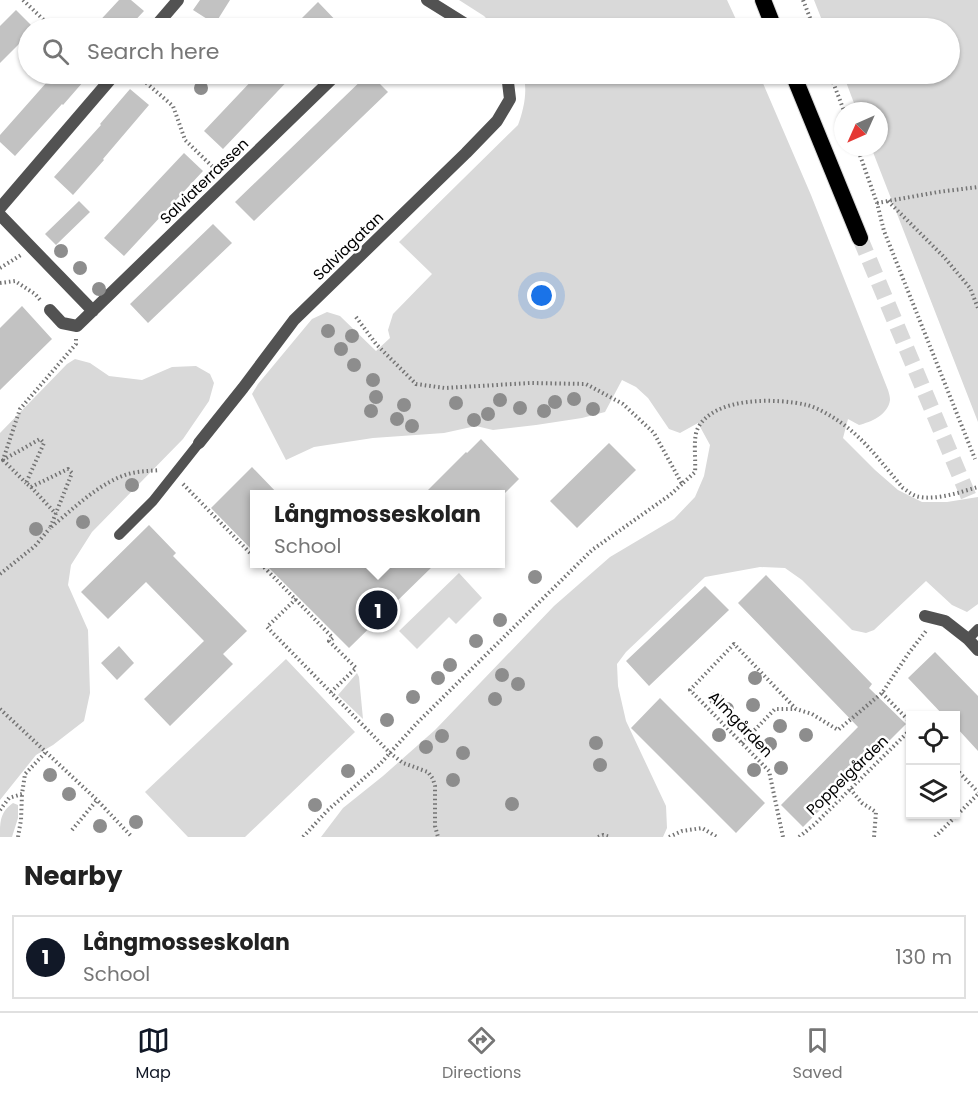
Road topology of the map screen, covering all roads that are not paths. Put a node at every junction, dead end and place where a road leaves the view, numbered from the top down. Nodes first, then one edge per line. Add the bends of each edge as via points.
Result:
1 (178, 0) edge
2 (427, 0) edge
3 (763, 0) edge
4 (163, 18) edge
5 (456, 18) edge
6 (770, 18) edge
7 (106, 84) edge
8 (327, 84) edge
9 (508, 84) edge
10 (797, 84) edge
11 (0, 208) edge
12 (0, 214) edge
13 (860, 238) tunnel mouth
14 (50, 310) road end
15 (93, 311) junction
16 (199, 443) joint
17 (118, 535) dead end
18 (930, 617) road end
19 (978, 629) edge
20 (968, 639) junction
21 (978, 650) edge

1 - 4 street
2 - 5 street
3 - 6 highway
7 - 11 street
8 - 15 street, Salviaterrassen
9 - 16 street, Salviagatan via 510,99 497,121 294,320
10 - 13 highway
12 - 15 street
14 - 15 street, Salviaterrassen via 62,323 77,326
16 - 17 lane via 153,501
18 - 20 street via 945,621
19 - 20 lane
20 - 21 street

